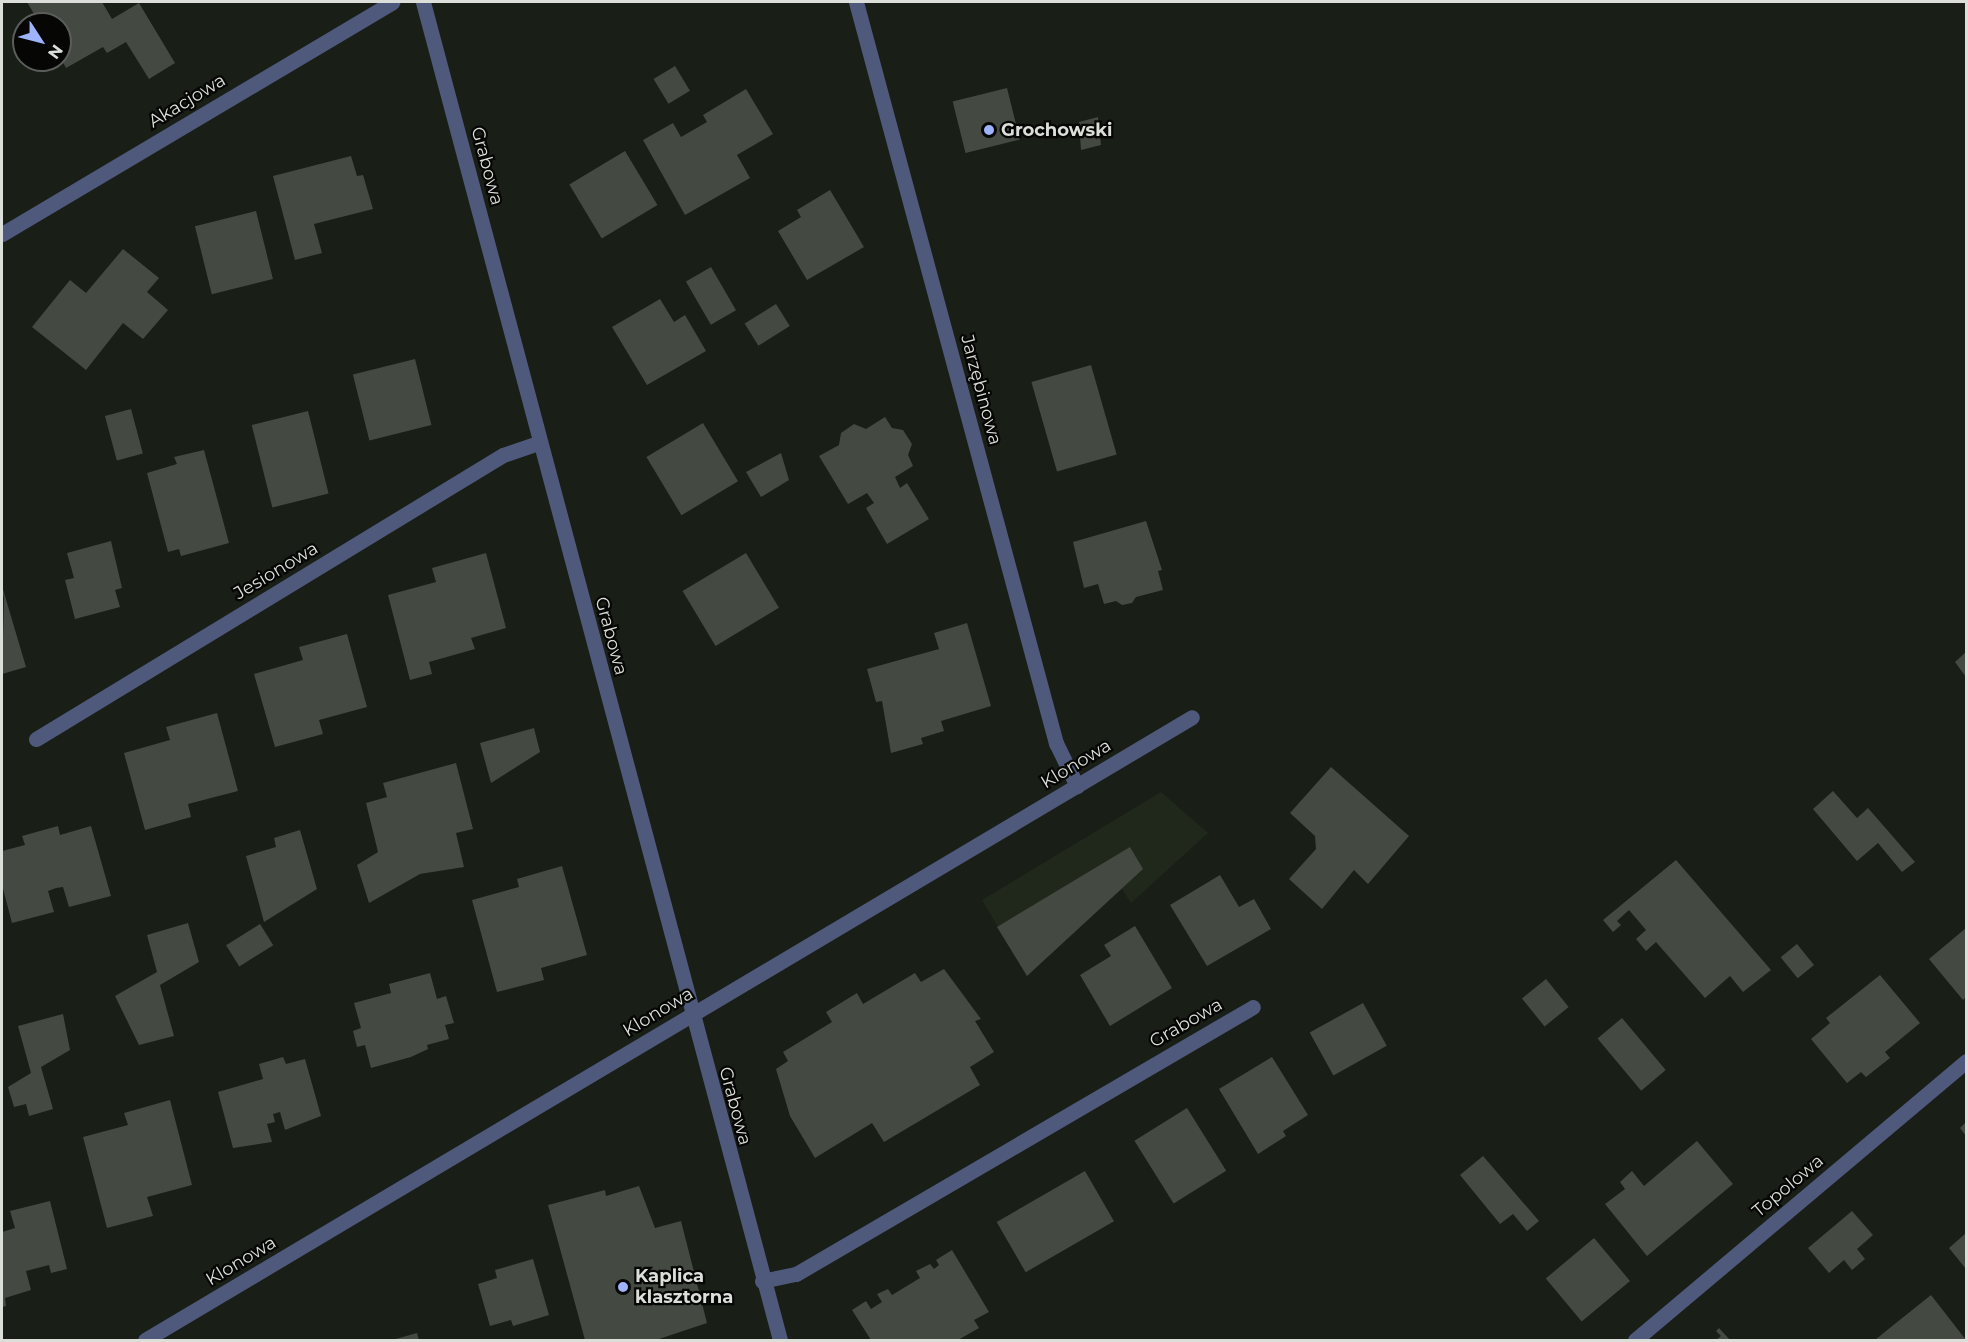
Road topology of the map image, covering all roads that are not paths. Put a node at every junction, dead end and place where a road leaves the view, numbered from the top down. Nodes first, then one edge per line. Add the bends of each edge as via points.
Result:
1 (392, 2) edge
2 (423, 2) edge
3 (856, 2) edge
4 (2, 234) edge
5 (540, 442) junction
6 (1192, 717) dead end
7 (36, 740) dead end
8 (1077, 786) junction
9 (1252, 1007) dead end
10 (691, 1015) junction
11 (1966, 1061) edge
12 (762, 1281) junction
13 (145, 1341) edge
14 (780, 1341) edge
15 (1635, 1341) edge

1 - 4 street, Akacjowa
2 - 5 street, Grabowa
3 - 8 street, Jarzębinowa via 1056,743
5 - 7 street, Jesionowa via 503,455
5 - 10 street, Grabowa
6 - 8 street, Klonowa
8 - 10 street, Klonowa
9 - 12 street, Grabowa via 796,1274
10 - 12 street, Grabowa
10 - 13 street, Klonowa
11 - 15 street, Topolowa
12 - 14 street, Grabowa

